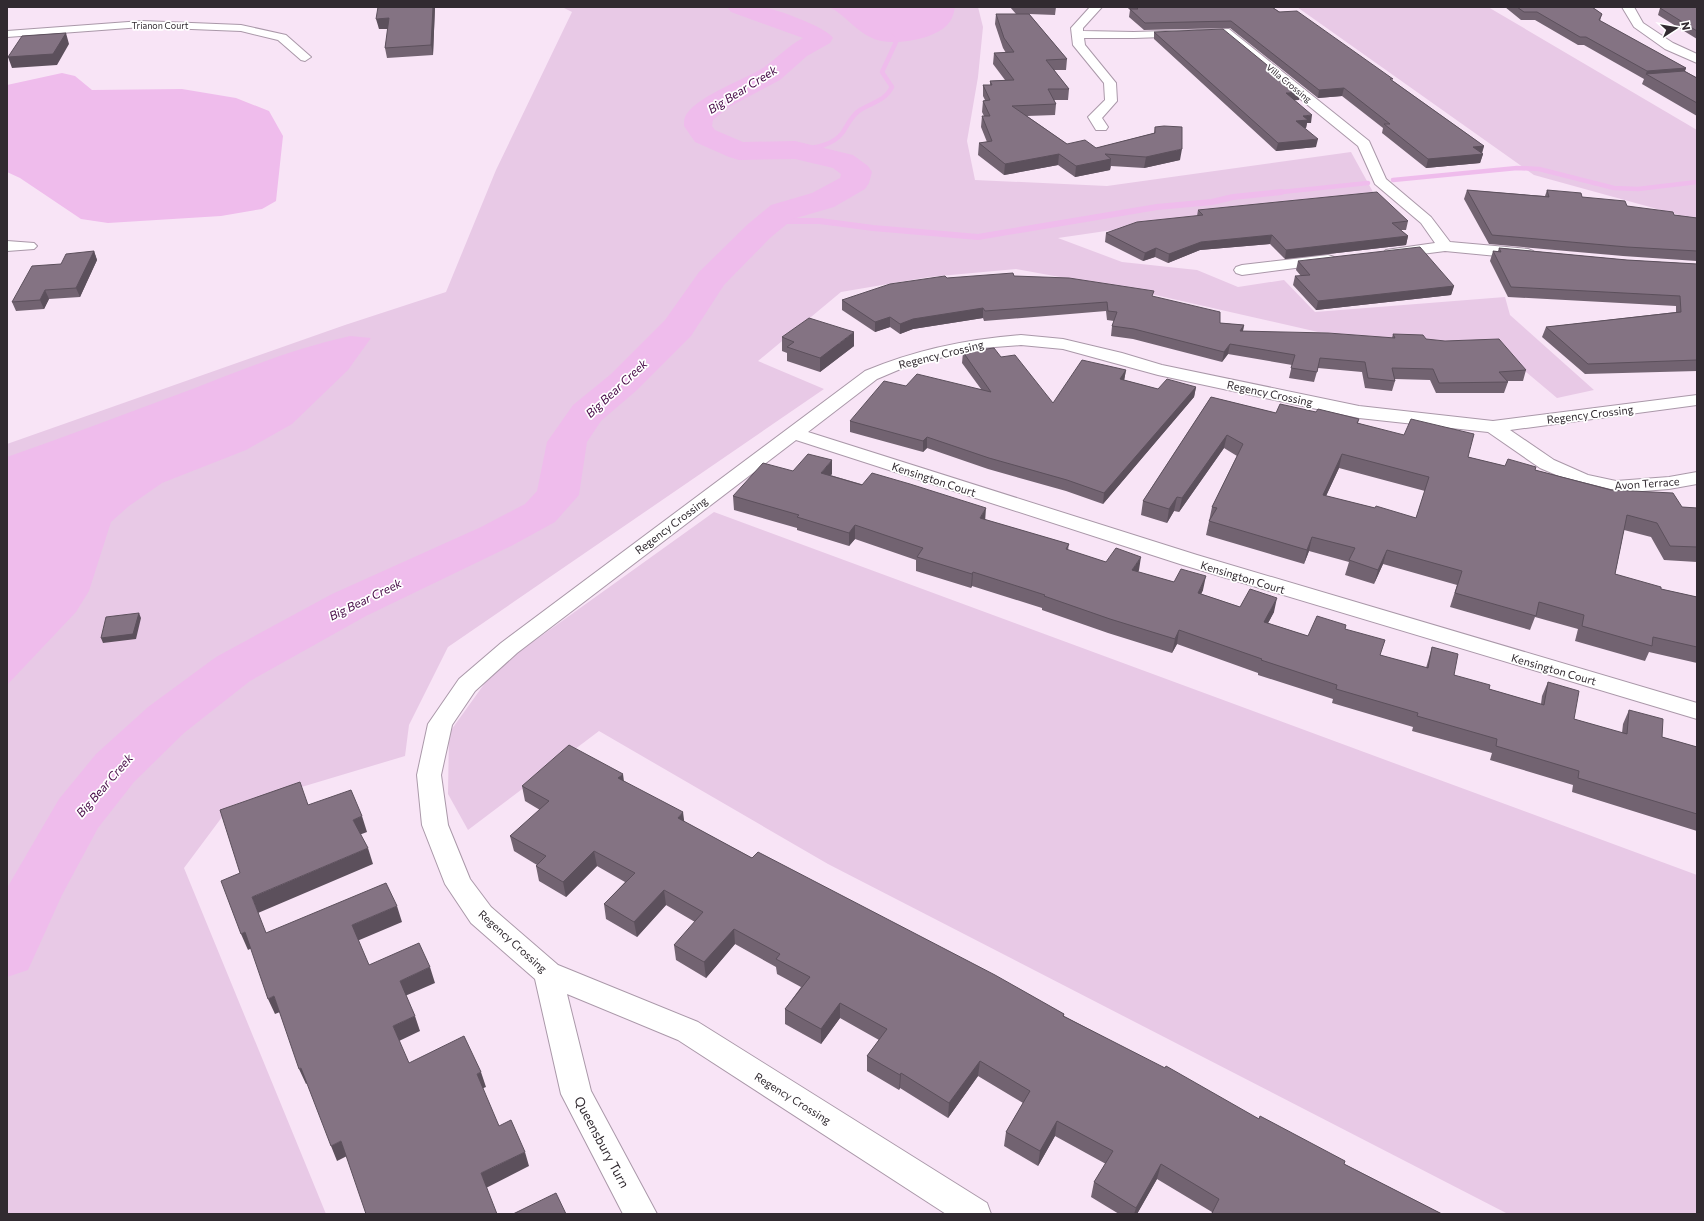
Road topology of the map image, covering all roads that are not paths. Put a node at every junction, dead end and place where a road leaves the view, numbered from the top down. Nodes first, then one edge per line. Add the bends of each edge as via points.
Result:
1 (1096, 7) edge
2 (1628, 7) edge
3 (7, 34) edge
4 (1078, 34) junction
5 (305, 57) dead end
6 (1697, 60) edge
7 (1101, 127) dead end
8 (7, 246) edge
9 (29, 246) dead end
10 (1445, 246) junction
11 (1375, 254) edge
12 (1546, 256) edge
13 (1343, 258) edge
14 (1242, 270) dead end
15 (1697, 400) edge
16 (1492, 427) junction
17 (792, 433) junction
18 (1697, 478) edge
19 (1697, 711) edge
20 (548, 973) junction
21 (641, 1214) edge
22 (975, 1214) edge

1 - 4 street via 1077,28
2 - 6 street via 1638,25 1669,46
3 - 5 street, Trianon Court via 142,24 241,28 282,37
4 - 7 street via 1079,44 1110,83 1110,101 1095,117
4 - 10 street, Villa Crossing via 1225,31 1364,144 1380,181 1426,220
8 - 9 street
10 - 11 street
10 - 12 street
13 - 14 street
15 - 16 street, Regency Crossing
16 - 17 street, Regency Crossing via 1358,412 1158,370 1063,344 1021,340 981,343 904,361 871,375
16 - 18 street, Avon Terrace via 1547,464 1582,479 1616,488
17 - 19 street, Kensington Court via 1190,560
17 - 20 street, Regency Crossing via 509,648 467,685 440,724 429,775 435,826 458,884 481,914
20 - 21 street, Queensbury Turn via 576,1094
20 - 22 street, Regency Crossing via 688,1032

